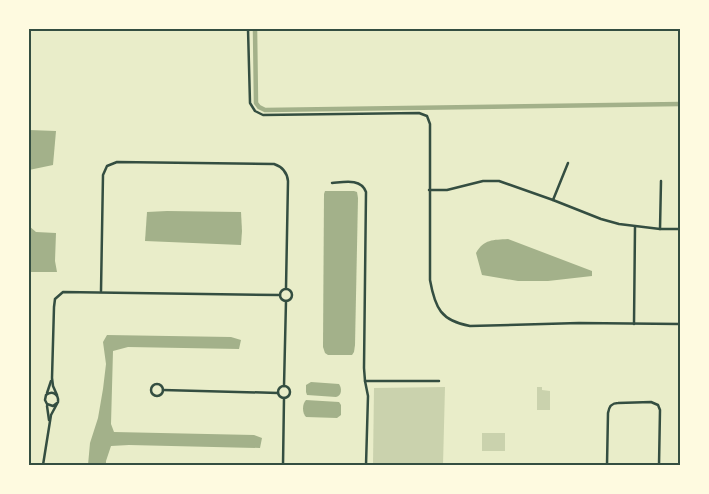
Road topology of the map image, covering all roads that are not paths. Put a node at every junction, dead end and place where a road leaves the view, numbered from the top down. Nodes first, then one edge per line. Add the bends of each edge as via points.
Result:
1 (248, 29) edge
2 (568, 163) dead end
3 (661, 181) dead end
4 (332, 183) dead end
5 (429, 190) junction
6 (553, 200) junction
7 (635, 227) junction
8 (660, 229) junction
9 (680, 229) edge
10 (286, 288) junction
11 (101, 292) junction
12 (280, 295) junction
13 (286, 301) junction
14 (634, 324) junction
15 (680, 324) edge
16 (52, 378) junction
17 (365, 381) junction
18 (439, 381) dead end
19 (284, 386) junction
20 (163, 390) junction
21 (278, 393) junction
22 (46, 395) junction
23 (57, 395) junction
24 (284, 398) junction
25 (46, 403) junction
26 (57, 403) junction
27 (49, 426) junction
28 (43, 465) edge
29 (283, 465) edge
30 (366, 465) edge
31 (607, 465) edge
32 (660, 465) edge

1 - 5 street via 250,103 255,112 264,115 419,113 427,116 430,124
2 - 6 street
3 - 8 street
4 - 17 street via 354,182 361,184 366,192
5 - 6 street via 499,181
5 - 14 street via 432,296 447,318 470,326
6 - 7 street via 601,219
7 - 8 street
7 - 14 street
8 - 9 street
10 - 11 street via 288,181 282,168 274,164 117,162 108,166 103,175
10 - 12 street
10 - 13 street via 292,296
11 - 12 street
11 - 16 street via 67,291 56,299
12 - 13 street
13 - 19 street
14 - 15 street
16 - 22 street
16 - 23 street
17 - 18 street
17 - 30 street via 368,396
19 - 21 street
19 - 24 street via 290,392
20 - 20 street via 157,384 151,390 156,396
20 - 21 street
21 - 24 street
22 - 23 street via 52,392
22 - 25 street
23 - 26 street
24 - 29 street
25 - 26 street via 51,406
25 - 27 street
26 - 27 street
27 - 28 street
31 - 32 street via 610,406 636,402 658,405

